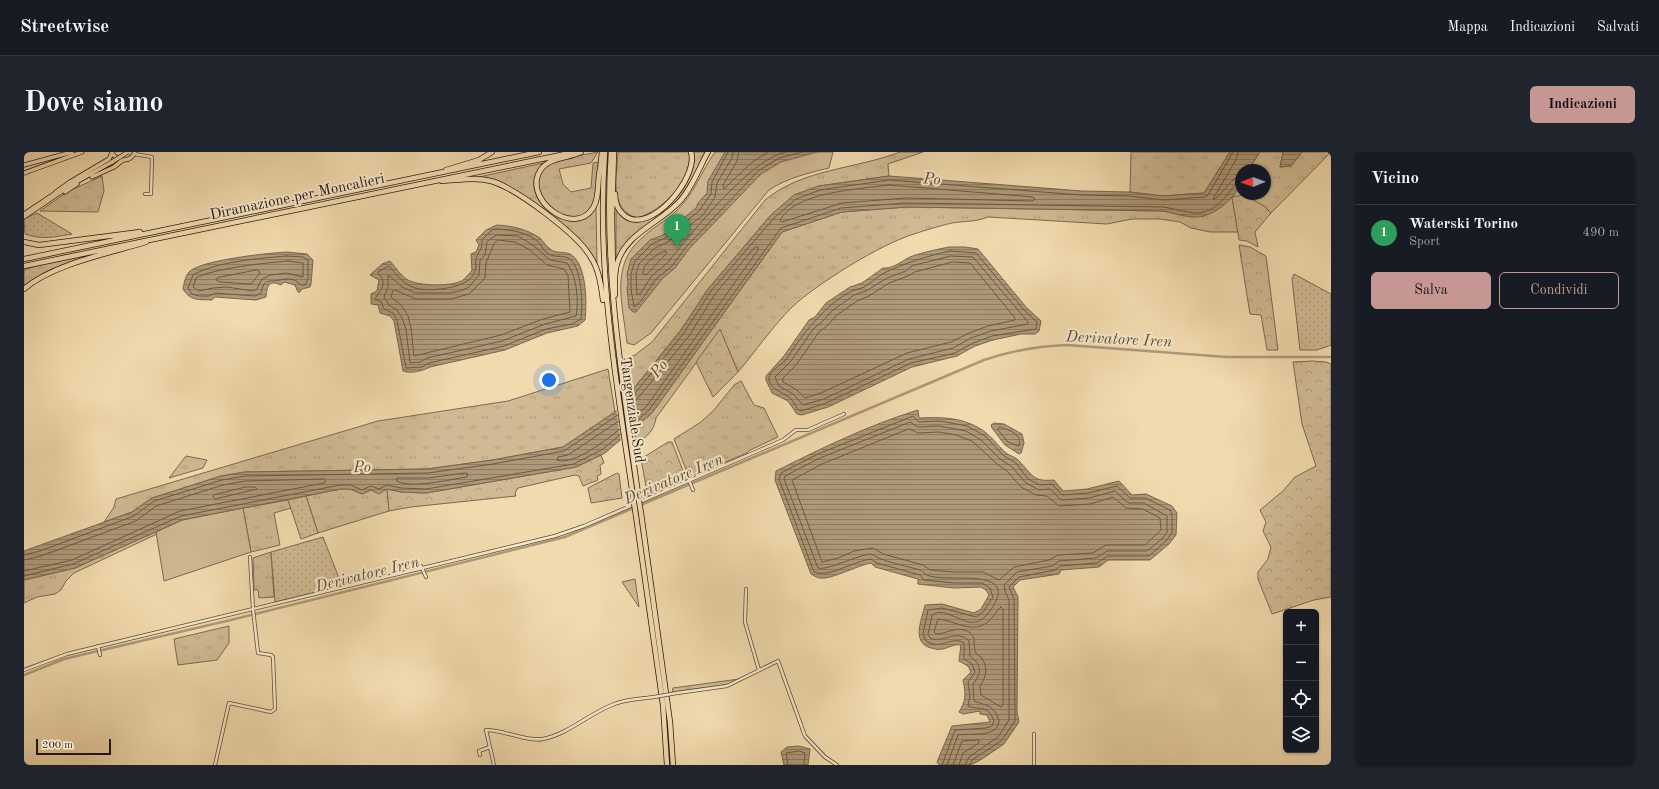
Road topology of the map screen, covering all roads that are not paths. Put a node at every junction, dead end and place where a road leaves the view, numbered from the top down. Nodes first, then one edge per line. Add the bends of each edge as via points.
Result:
1 (82, 152) edge
2 (111, 152) edge
3 (125, 152) edge
4 (128, 152) edge
5 (140, 152) edge
6 (152, 152) edge
7 (492, 152) edge
8 (539, 152) edge
9 (575, 152) edge
10 (581, 152) edge
11 (602, 152) edge
12 (605, 152) edge
13 (611, 152) edge
14 (614, 152) edge
15 (691, 152) edge
16 (708, 152) edge
17 (135, 153) edge
18 (72, 154) edge
19 (152, 157) junction
20 (122, 160) junction
21 (111, 161) junction
22 (24, 165) edge
23 (600, 169) junction
24 (24, 174) edge
25 (437, 174) junction
26 (613, 174) junction
27 (431, 181) junction
28 (145, 194) dead end
29 (52, 195) junction
30 (46, 204) junction
31 (602, 213) junction
32 (24, 214) edge
33 (24, 217) edge
34 (150, 232) junction
35 (174, 234) junction
36 (24, 242) edge
37 (24, 259) edge
38 (24, 266) edge
39 (24, 289) edge
40 (615, 295) junction
41 (614, 326) junction
42 (609, 328) junction
43 (844, 414) dead end
44 (689, 480) junction
45 (693, 490) dead end
46 (250, 557) dead end
47 (423, 568) junction
48 (426, 577) dead end
49 (746, 589) dead end
50 (253, 609) junction
51 (98, 647) junction
52 (100, 655) dead end
53 (24, 670) edge
54 (758, 670) junction
55 (1034, 734) dead end
56 (490, 747) junction
57 (480, 755) dead end
58 (215, 765) edge
59 (494, 765) edge
60 (667, 765) edge
61 (673, 765) edge
62 (836, 765) edge
63 (1034, 765) edge

1 - 18 main road
2 - 20 main road
2 - 29 main road via 109,159
3 - 21 main road, bridge
4 - 21 main road, bridge
5 - 17 main road
6 - 19 street
7 - 25 highway via 479,160
8 - 25 highway, Diramazione per Moncalieri
9 - 27 highway, Diramazione per Moncalieri
10 - 23 highway via 548,163 538,174 538,194 550,210 571,218 588,214 596,200
11 - 23 highway
12 - 31 highway, Tangenziale Sud
13 - 41 highway, Tangenziale Sud via 608,232
14 - 26 highway
15 - 26 highway via 691,168 676,194 655,214 642,220 631,219 618,208
16 - 40 highway via 680,200 634,237 624,250 617,266
17 - 19 street
17 - 20 main road via 129,159
18 - 22 main road
18 - 24 main road
19 - 28 street via 151,194
20 - 30 main road via 114,167 85,180
21 - 29 main road
21 - 30 main road via 71,185
23 - 31 highway
25 - 34 highway, Diramazione per Moncalieri
26 - 40 highway
27 - 35 highway, Diramazione per Moncalieri
27 - 42 highway via 473,179 498,184 515,192 570,234 586,250 596,266
29 - 32 main road
30 - 33 main road
31 - 42 highway, Tangenziale Sud via 604,280
34 - 36 highway via 36,245
34 - 37 highway, Diramazione per Moncalieri
35 - 38 highway, Diramazione per Moncalieri
35 - 39 highway via 65,267 43,276
40 - 41 highway
41 - 61 highway, Tangenziale Sud, bridge via 670,717
42 - 60 highway, Tangenziale Sud, bridge via 663,705
43 - 44 street via 808,430 796,430 783,440
44 - 45 street
44 - 47 street via 555,536
46 - 50 street
47 - 48 street
47 - 50 street
49 - 54 street via 745,622
50 - 51 street
50 - 58 street via 258,652 273,657 275,709 271,712 229,703
51 - 52 street
51 - 53 street via 54,658
54 - 56 street, bridge via 727,686 611,705 545,739 486,730
54 - 62 street via 780,662 805,736
55 - 63 street
56 - 57 street via 479,751
56 - 59 street

